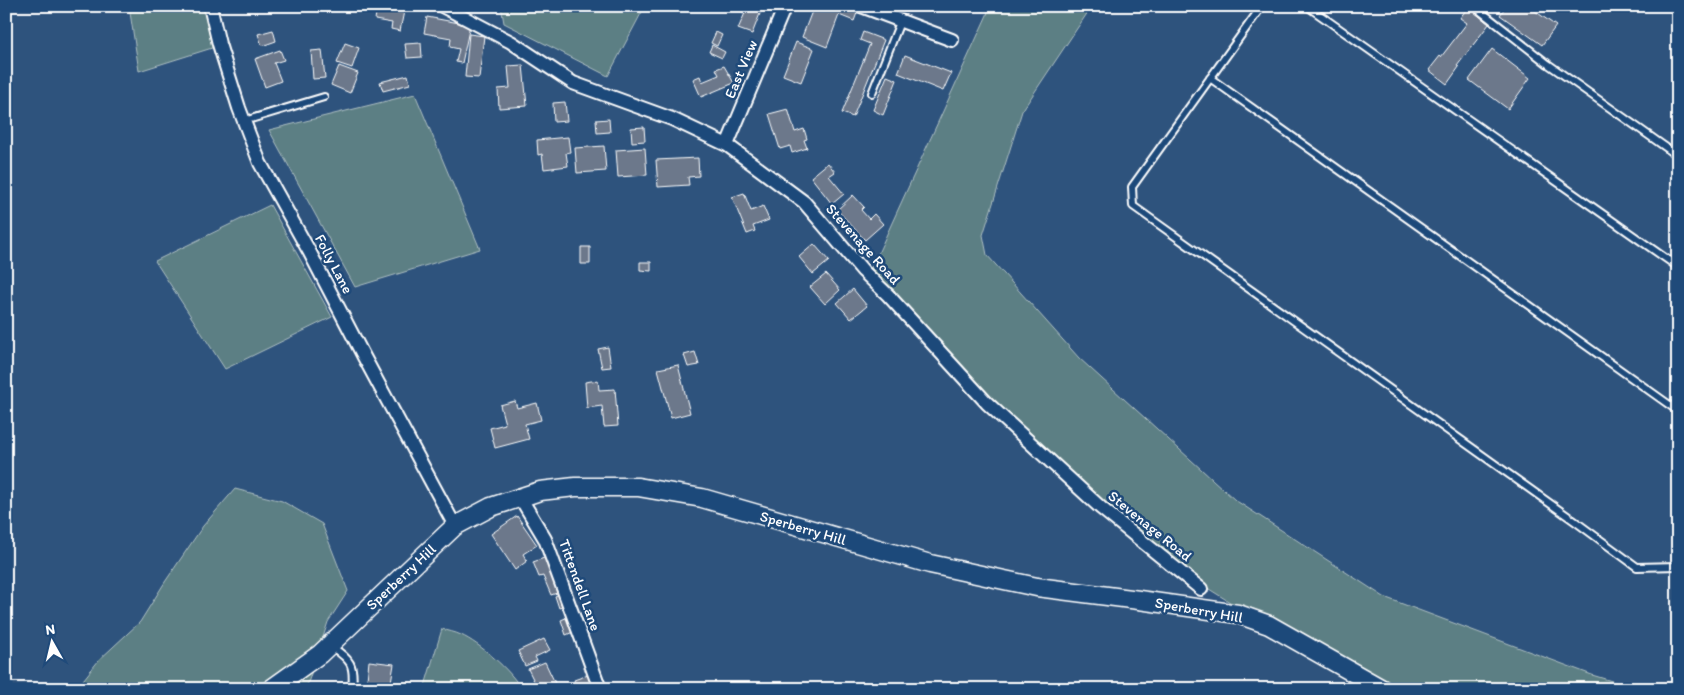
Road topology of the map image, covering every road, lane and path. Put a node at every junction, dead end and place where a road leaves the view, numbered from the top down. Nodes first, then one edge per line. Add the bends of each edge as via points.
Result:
1 (210, 6) edge
2 (442, 6) edge
3 (785, 6) edge
4 (861, 6) edge
5 (1262, 6) edge
6 (1307, 6) edge
7 (1474, 6) edge
8 (900, 22) junction
9 (952, 40) dead end
10 (1210, 78) junction
11 (872, 93) dead end
12 (324, 97) dead end
13 (244, 121) junction
14 (727, 145) junction
15 (1678, 156) edge
16 (1678, 267) edge
17 (1678, 410) edge
18 (520, 497) junction
19 (455, 526) junction
20 (1678, 566) edge
21 (1201, 589) dead end
22 (330, 645) junction
23 (271, 689) edge
24 (352, 689) edge
25 (600, 689) edge
26 (1382, 689) edge

1 - 13 street, Folly Lane
2 - 14 street, Stevenage Road via 511,42 572,83 672,119
3 - 14 street, East View
4 - 8 street
5 - 10 lane
6 - 16 lane
7 - 15 lane via 1548,64
8 - 9 street
8 - 11 lane
10 - 17 lane
10 - 20 lane via 1132,187 1133,206 1636,567
12 - 13 lane
13 - 19 street, Folly Lane via 260,163
14 - 21 street, Stevenage Road via 804,202 987,403 1101,508
18 - 19 street, Sperberry Hill via 491,507
18 - 25 street, Tittendell Lane via 545,539
18 - 26 street, Sperberry Hill via 574,487 638,487 702,498 930,564 1037,587 1238,614 1269,625
19 - 22 street, Sperberry Hill
22 - 23 street, Sperberry Hill
22 - 24 lane via 348,658 354,672

